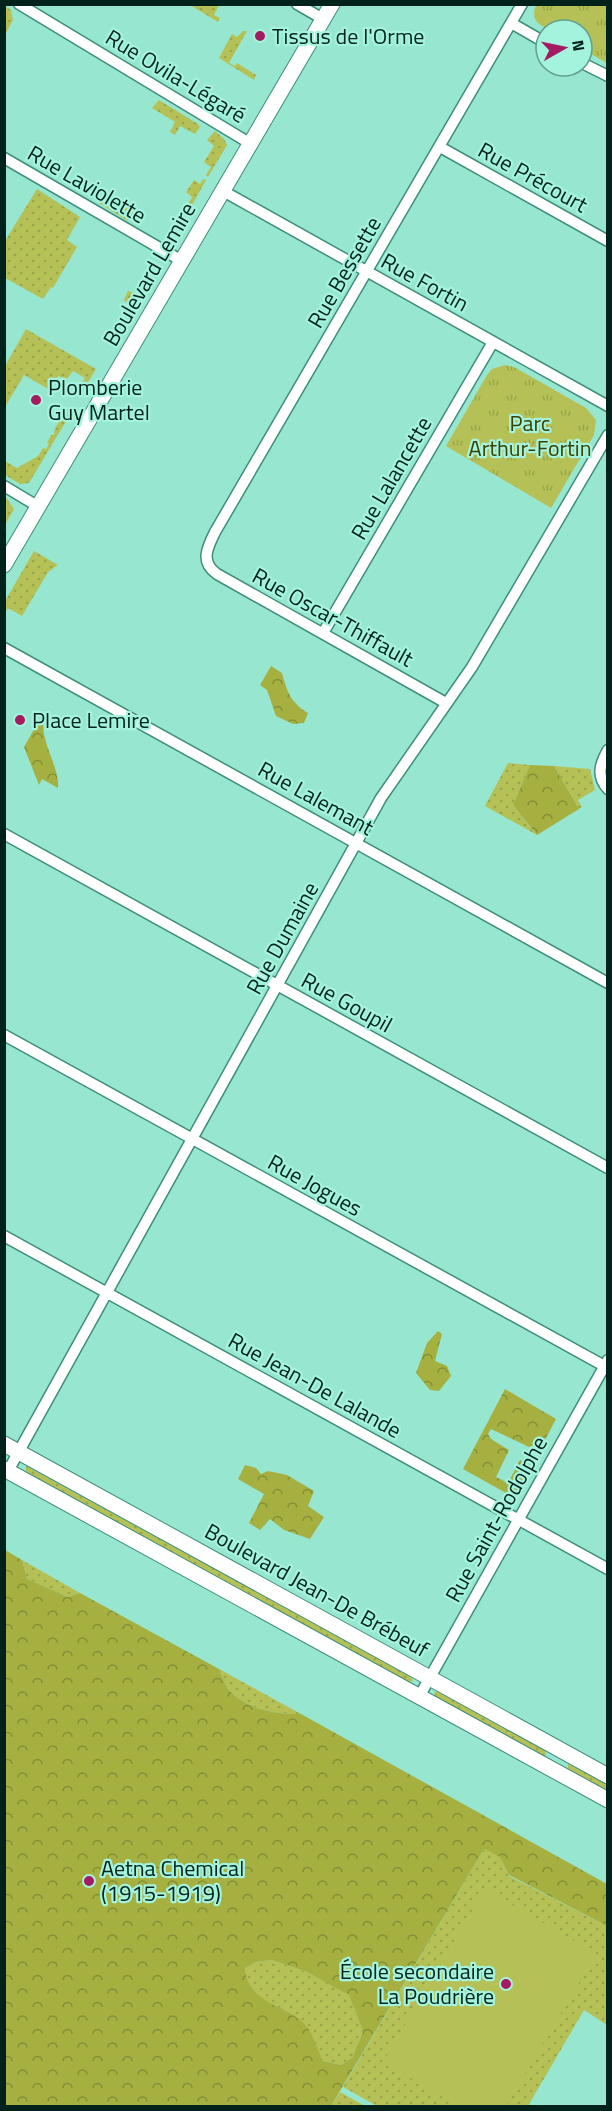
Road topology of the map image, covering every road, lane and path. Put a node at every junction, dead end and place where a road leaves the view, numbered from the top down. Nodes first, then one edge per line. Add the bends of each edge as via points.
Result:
1 (19, 4) edge
2 (297, 4) edge
3 (332, 4) edge
4 (522, 4) edge
5 (323, 20) junction
6 (511, 23) junction
7 (534, 36) edge
8 (594, 69) edge
9 (608, 76) edge
10 (251, 144) junction
11 (440, 147) junction
12 (4, 158) edge
13 (223, 192) junction
14 (608, 241) edge
15 (182, 261) junction
16 (366, 272) junction
17 (492, 342) junction
18 (608, 406) edge
19 (608, 435) edge
20 (4, 486) edge
21 (39, 507) junction
22 (206, 561) joint
23 (4, 566) edge
24 (323, 633) junction
25 (4, 648) edge
26 (446, 703) junction
27 (608, 750) edge
28 (608, 789) edge
29 (4, 834) edge
30 (356, 844) junction
31 (608, 983) edge
32 (278, 986) junction
33 (4, 1035) edge
34 (193, 1139) junction
35 (608, 1168) edge
36 (4, 1236) edge
37 (107, 1293) junction
38 (606, 1365) edge
39 (4, 1444) edge
40 (19, 1452) junction
41 (6, 1470) edge
42 (517, 1519) junction
43 (608, 1569) edge
44 (429, 1678) junction
45 (419, 1697) junction
46 (563, 1752) junction
47 (553, 1770) junction
48 (608, 1776) edge
49 (608, 1800) edge

1 - 10 street, Rue Ovila-Légaré
2 - 5 street
3 - 5 main road, Boulevard Lemire
4 - 6 street, Rue Bessette
5 - 10 main road, Boulevard Lemire
6 - 7 street
6 - 11 street, Rue Bessette
8 - 9 street
10 - 13 main road, Boulevard Lemire
11 - 14 street, Rue Précourt
11 - 16 street, Rue Bessette
12 - 15 street, Rue Laviolette
13 - 15 main road, Boulevard Lemire
13 - 16 street, Rue Fortin
15 - 21 main road, Boulevard Lemire
16 - 17 street, Rue Fortin
16 - 22 street, Rue Bessette via 215,532
17 - 18 street, Rue Fortin
17 - 24 street, Rue Lalancette
19 - 26 street, Rue Dumaine via 472,667
20 - 21 street
21 - 23 main road, Boulevard Lemire
22 - 24 street, Rue Oscar-Thiffault via 217,574
24 - 26 street, Rue Oscar-Thiffault
25 - 30 street, Rue Lalemant
26 - 30 street, Rue Dumaine via 403,764
27 - 28 street via 600,770
29 - 32 street, Rue Goupil
30 - 31 street, Rue Lalemant
30 - 32 street, Rue Dumaine
32 - 34 street, Rue Dumaine
32 - 35 street, Rue Goupil
33 - 34 street, Rue Jogues
34 - 37 street, Rue Dumaine
34 - 38 street, Rue Jogues
36 - 37 street, Rue Jean-De Lalande
37 - 40 street, Rue Dumaine
37 - 42 street, Rue Jean-De Lalande
38 - 42 street, Rue Saint-Rodolphe
39 - 40 main road, Boulevard Jean-De Brébeuf
40 - 41 street, Rue Dumaine
40 - 44 main road, Boulevard Jean-De Brébeuf
41 - 45 main road, Boulevard Jean-De Brébeuf
42 - 43 street, Rue Jean-De Lalande
42 - 44 street, Rue Saint-Rodolphe
44 - 45 street, Rue Saint-Rodolphe
44 - 46 main road, Boulevard Jean-De Brébeuf
45 - 47 main road, Boulevard Jean-De Brébeuf
46 - 47 street
46 - 48 main road, Boulevard Jean-De Brébeuf
47 - 49 main road, Boulevard Jean-De Brébeuf

